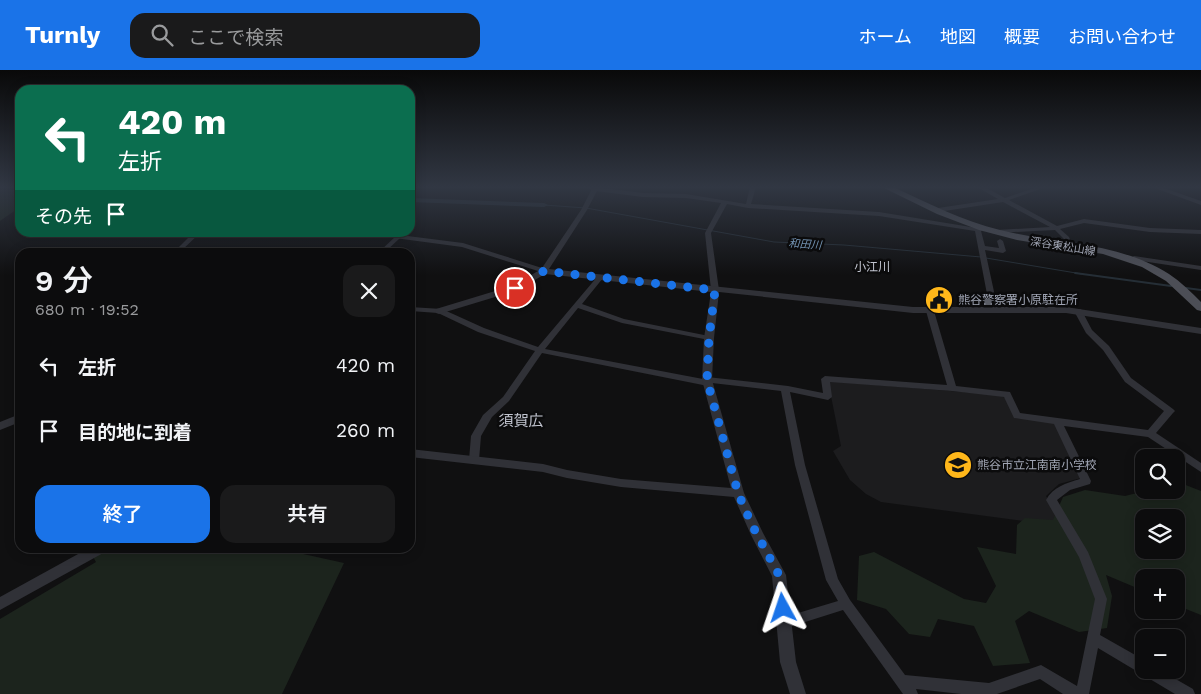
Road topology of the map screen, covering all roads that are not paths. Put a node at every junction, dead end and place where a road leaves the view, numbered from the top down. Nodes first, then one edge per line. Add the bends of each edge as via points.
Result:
1 (580, 216) edge
2 (717, 216) edge
3 (893, 216) edge
4 (952, 216) edge
5 (1034, 216) edge
6 (1056, 228) junction
7 (980, 229) junction
8 (993, 232) junction
9 (1201, 232) edge
10 (193, 237) edge
11 (390, 237) edge
12 (398, 238) junction
13 (1000, 241) dead end
14 (1070, 247) junction
15 (183, 248) edge
16 (387, 248) edge
17 (982, 248) junction
18 (1131, 260) junction
19 (1201, 268) edge
20 (544, 271) junction
21 (600, 278) junction
22 (715, 290) junction
23 (577, 305) junction
24 (1201, 308) edge
25 (415, 309) edge
26 (930, 310) junction
27 (994, 310) junction
28 (439, 311) junction
29 (1078, 311) junction
30 (1201, 331) edge
31 (709, 338) junction
32 (540, 350) junction
33 (708, 382) junction
34 (952, 388) junction
35 (785, 389) junction
36 (15, 420) edge
37 (1058, 421) junction
38 (0, 426) edge
39 (1150, 434) junction
40 (415, 454) edge
41 (474, 460) junction
42 (1201, 468) edge
43 (738, 493) junction
44 (91, 553) edge
45 (0, 604) edge
46 (846, 604) junction
47 (784, 623) junction
48 (1092, 638) junction
49 (1135, 663) edge
50 (1162, 679) edge
51 (902, 681) junction
52 (798, 694) edge
53 (911, 694) edge
54 (1076, 694) edge
55 (1082, 694) edge
56 (1188, 694) edge

1 - 20 street
2 - 22 street via 709,231
3 - 7 street
4 - 7 main road, 深谷東松山線
5 - 6 street
6 - 8 street
6 - 9 street via 1084,221 1150,230
6 - 14 street
7 - 8 main road, 深谷東松山線
7 - 17 street
8 - 14 main road, 深谷東松山線
10 - 15 street
11 - 12 street
12 - 16 street
12 - 20 street via 477,248
13 - 17 street via 1003,251
14 - 18 main road, 深谷東松山線
17 - 27 street
18 - 19 street
18 - 24 main road, 深谷東松山線 via 1154,269 1178,285
20 - 21 street
20 - 28 street via 515,288
21 - 22 street
21 - 23 street
22 - 26 street
22 - 31 street
23 - 31 street via 622,321
23 - 32 street
25 - 28 street
26 - 27 street
26 - 34 street
27 - 29 street
28 - 32 street via 480,330
29 - 30 street
29 - 39 street via 1089,331 1106,348 1128,380 1170,411
31 - 33 street
32 - 33 street
32 - 41 street via 506,399 488,415 476,436
33 - 35 street
33 - 43 street
34 - 35 street via 825,379 828,397
34 - 37 street via 1007,394 1017,416
35 - 46 street via 800,465 821,542 832,580
36 - 38 street
37 - 39 street
37 - 48 street via 1086,481 1066,486 1051,500 1084,555 1101,600
39 - 42 street
40 - 41 street
41 - 43 street via 543,468 590,479
43 - 47 street via 779,575
44 - 45 street
46 - 47 street
46 - 51 street
47 - 52 street via 788,662
48 - 49 street
48 - 55 street
50 - 56 street
51 - 53 street
51 - 54 street via 989,690 1041,672

